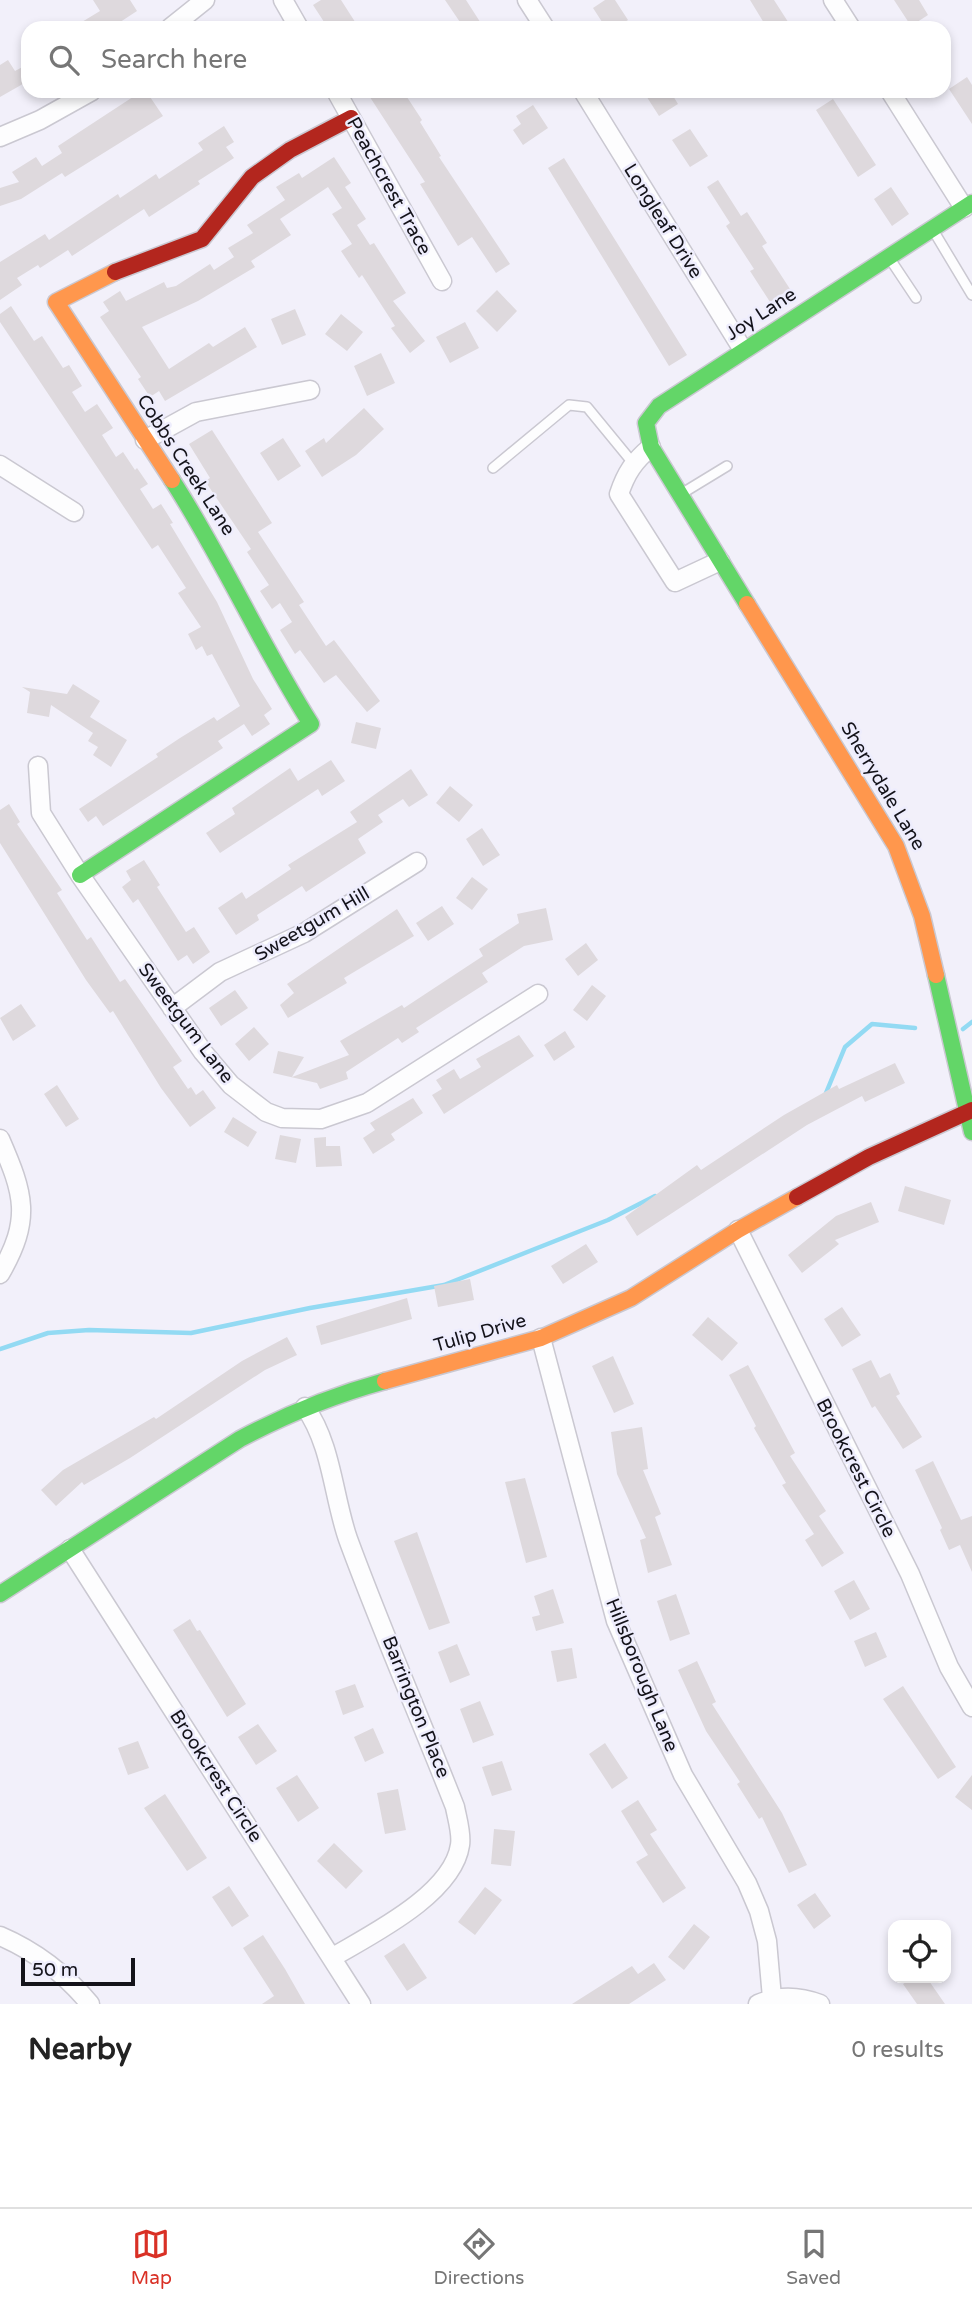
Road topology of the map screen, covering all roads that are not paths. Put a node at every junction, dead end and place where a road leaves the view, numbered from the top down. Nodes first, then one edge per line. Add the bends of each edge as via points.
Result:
1 (205, 0) edge
2 (283, 0) edge
3 (527, 0) edge
4 (833, 0) edge
5 (179, 21) edge
6 (295, 21) edge
7 (540, 21) edge
8 (846, 21) edge
9 (79, 98) edge
10 (340, 98) edge
11 (587, 98) edge
12 (895, 98) edge
13 (351, 118) junction
14 (0, 137) edge
15 (968, 206) edge
16 (932, 229) junction
17 (889, 257) junction
18 (442, 281) dead end
19 (972, 295) edge
20 (916, 298) dead end
21 (743, 350) junction
22 (310, 390) dead end
23 (145, 440) junction
24 (651, 447) junction
25 (633, 463) junction
26 (0, 466) edge
27 (727, 466) dead end
28 (493, 468) dead end
29 (680, 495) junction
30 (74, 512) dead end
31 (720, 561) junction
32 (38, 766) dead end
33 (417, 862) dead end
34 (80, 875) junction
35 (538, 994) dead end
36 (172, 1008) junction
37 (969, 1111) edge
38 (972, 1132) edge
39 (0, 1139) edge
40 (738, 1230) junction
41 (0, 1273) edge
42 (541, 1338) junction
43 (305, 1407) junction
44 (70, 1549) junction
45 (0, 1594) edge
46 (972, 1707) edge
47 (0, 1937) edge
48 (333, 1957) junction
49 (765, 2001) edge
50 (90, 2004) edge
51 (361, 2004) edge
52 (820, 2004) edge

1 - 5 street
2 - 6 street
3 - 7 street
4 - 8 street
9 - 14 street
10 - 13 street, Peachcrest Trace
11 - 21 street, Longleaf Drive
12 - 15 street
13 - 18 street, Peachcrest Trace
13 - 23 street, Cobbs Creek Lane via 290,150 252,177 202,239 113,272 56,302
15 - 16 street, Joy Lane
16 - 17 street, Joy Lane
16 - 19 lane
17 - 20 lane
17 - 21 street, Joy Lane
21 - 24 street, Joy Lane via 659,406 646,424
22 - 23 street via 196,412
23 - 34 street, Cobbs Creek Lane via 210,539 263,644 311,724
24 - 25 street
24 - 29 street
25 - 28 lane via 587,407 569,405
25 - 31 street via 619,494 675,582
26 - 30 street
27 - 29 lane
29 - 31 street, Sherrydale Lane
31 - 37 street, Sherrydale Lane via 896,846 914,883
32 - 34 street, Sweetgum Lane via 41,813
33 - 36 street, Sweetgum Hill via 304,933 220,972
34 - 36 street, Sweetgum Lane
35 - 36 street, Sweetgum Lane via 367,1103 321,1119 282,1118 251,1103 203,1052
37 - 38 street, Sherrydale Lane
37 - 40 street, Tulip Drive via 869,1157
39 - 41 street via 15,1173 21,1204 20,1234
40 - 42 street, Tulip Drive via 631,1298
40 - 46 street, Brookcrest Circle
42 - 43 street, Tulip Drive
42 - 49 street, Hillsborough Lane via 616,1621 683,1775 759,1911 767,1941
43 - 44 street, Tulip Drive via 240,1439
43 - 48 street, Barrington Place via 314,1419 330,1467 347,1536 456,1807 461,1844 451,1870 406,1914
44 - 45 street, Tulip Drive
44 - 48 street, Brookcrest Circle
47 - 50 street via 24,1946 75,1985
48 - 51 street, Brookcrest Circle
49 - 52 street via 794,1997

